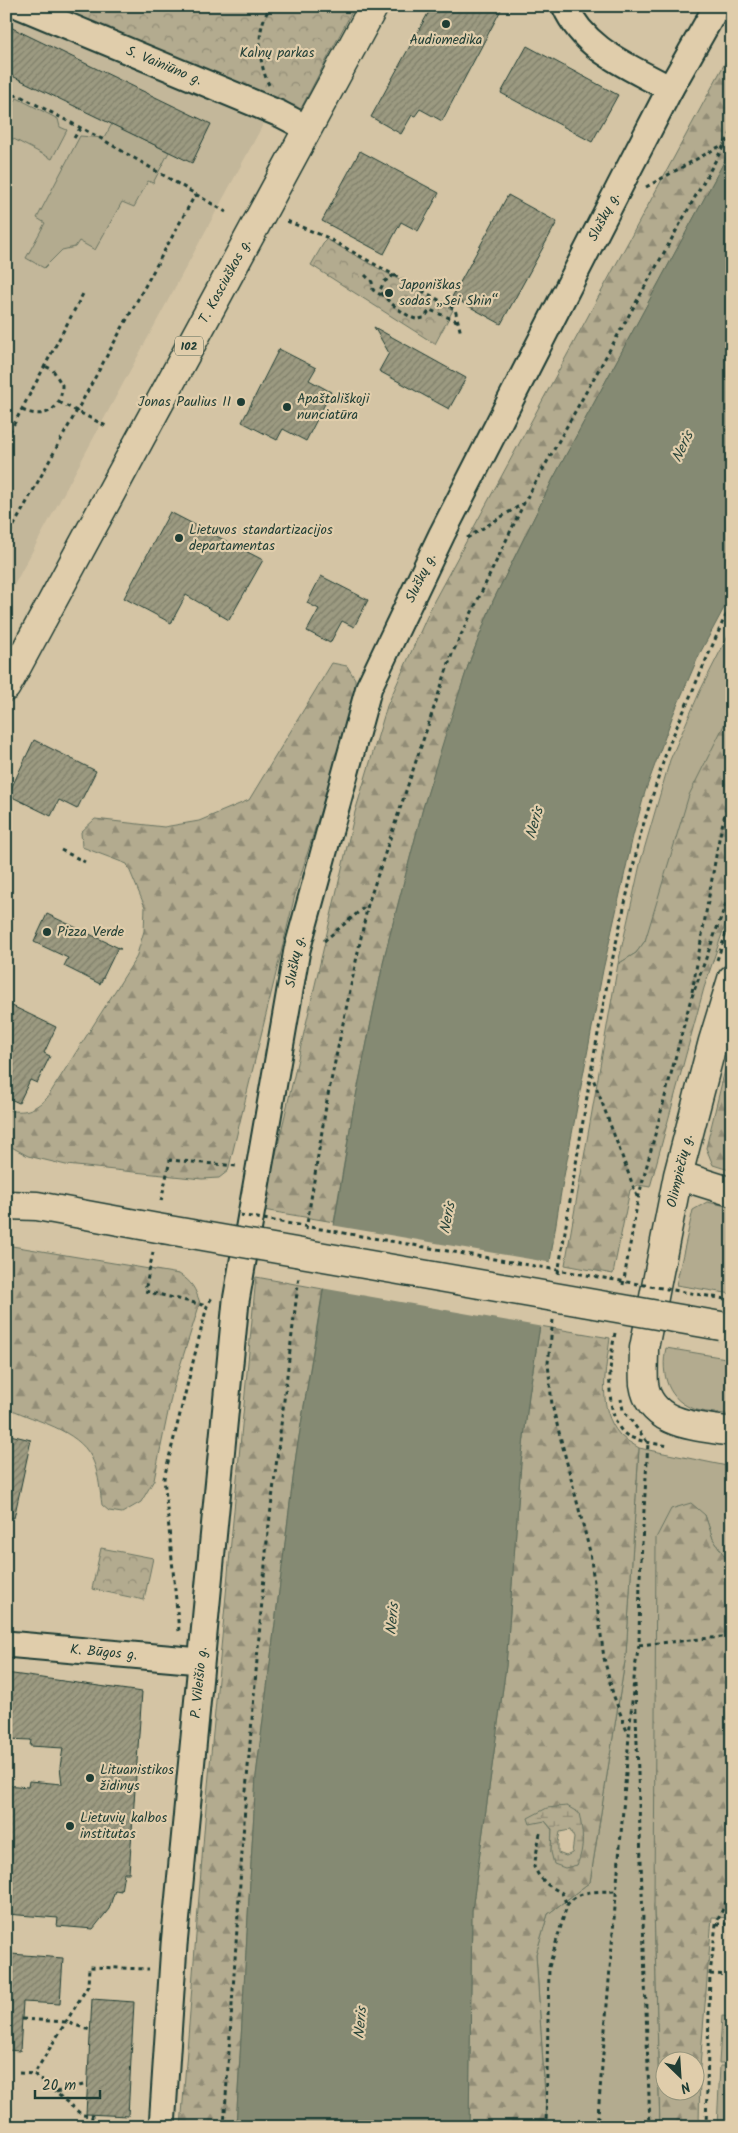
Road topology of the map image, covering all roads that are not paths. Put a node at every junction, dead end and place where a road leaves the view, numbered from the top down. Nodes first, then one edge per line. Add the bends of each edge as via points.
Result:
1 (20, 6) edge
2 (374, 6) edge
3 (565, 6) edge
4 (717, 6) edge
5 (670, 89) junction
6 (306, 128) junction
7 (6, 687) edge
8 (732, 980) edge
9 (678, 1175) junction
10 (6, 1188) edge
11 (732, 1192) edge
12 (6, 1205) edge
13 (38, 1206) junction
14 (246, 1238) joint
15 (726, 1327) edge
16 (732, 1432) edge
17 (6, 1644) edge
18 (191, 1660) junction
19 (162, 2127) edge

1 - 6 street, S. Vainiūno g. via 280,114
2 - 6 main road, T. Kosciuškos g. / 102
3 - 5 street via 597,49
4 - 5 street, Sluškų g.
5 - 14 street, Sluškų g. via 442,534 370,687 297,950
6 - 7 main road, T. Kosciuškos g. / 102
8 - 9 main road, Olimpiečių g.
9 - 11 main road
9 - 16 main road, Olimpiečių g. via 644,1348 644,1384 652,1406 660,1414 686,1424
10 - 13 main road
12 - 13 main road
13 - 15 main road, bridge via 158,1241
14 - 18 street, P. Vileišio g.
17 - 18 street, K. Būgos g.
18 - 19 street, P. Vileišio g.

